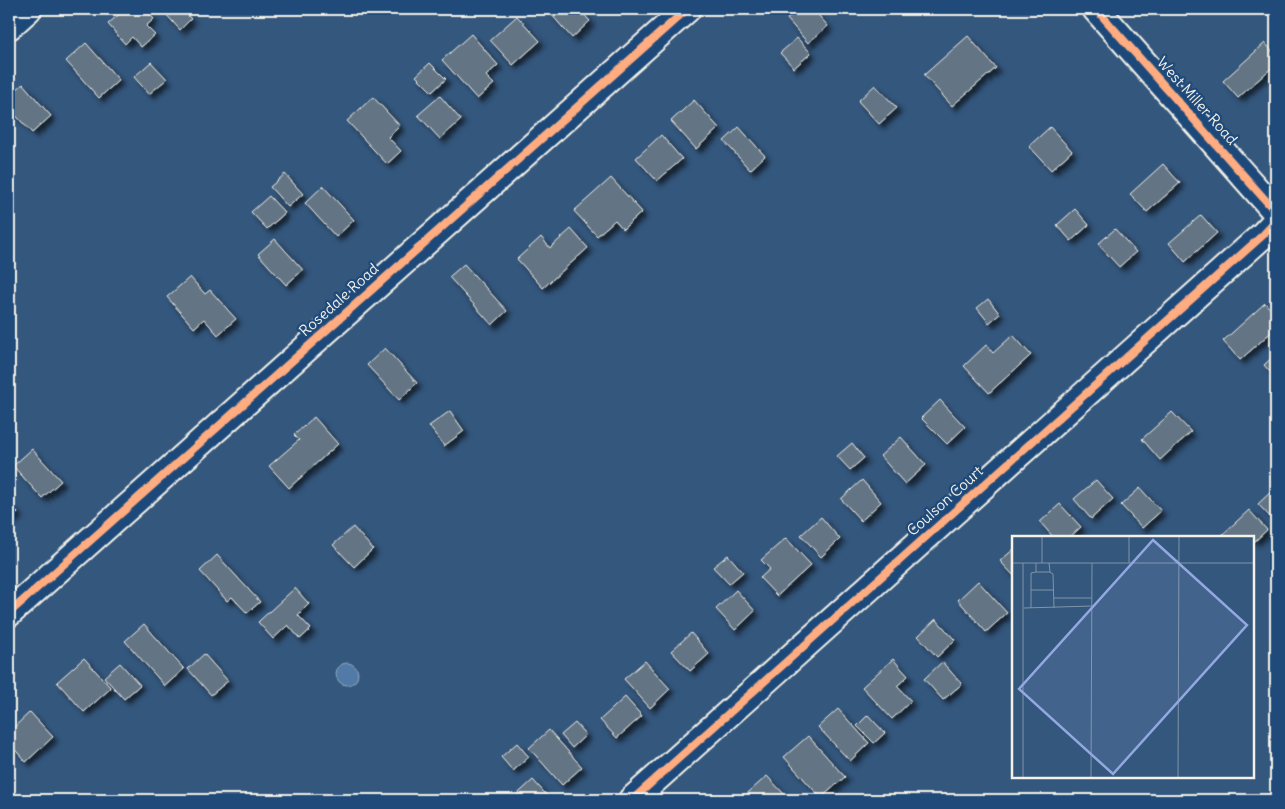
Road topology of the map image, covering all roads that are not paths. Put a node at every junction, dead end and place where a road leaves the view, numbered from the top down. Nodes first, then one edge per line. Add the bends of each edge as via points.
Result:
1 (28, 9) edge
2 (687, 9) edge
3 (1096, 9) edge
4 (9, 26) edge
5 (1276, 212) edge
6 (1276, 221) edge
7 (9, 613) edge
8 (632, 800) edge

1 - 4 street
2 - 7 street, Rosedale Road
3 - 5 street, West Miller Road
6 - 8 street, Coulson Court

